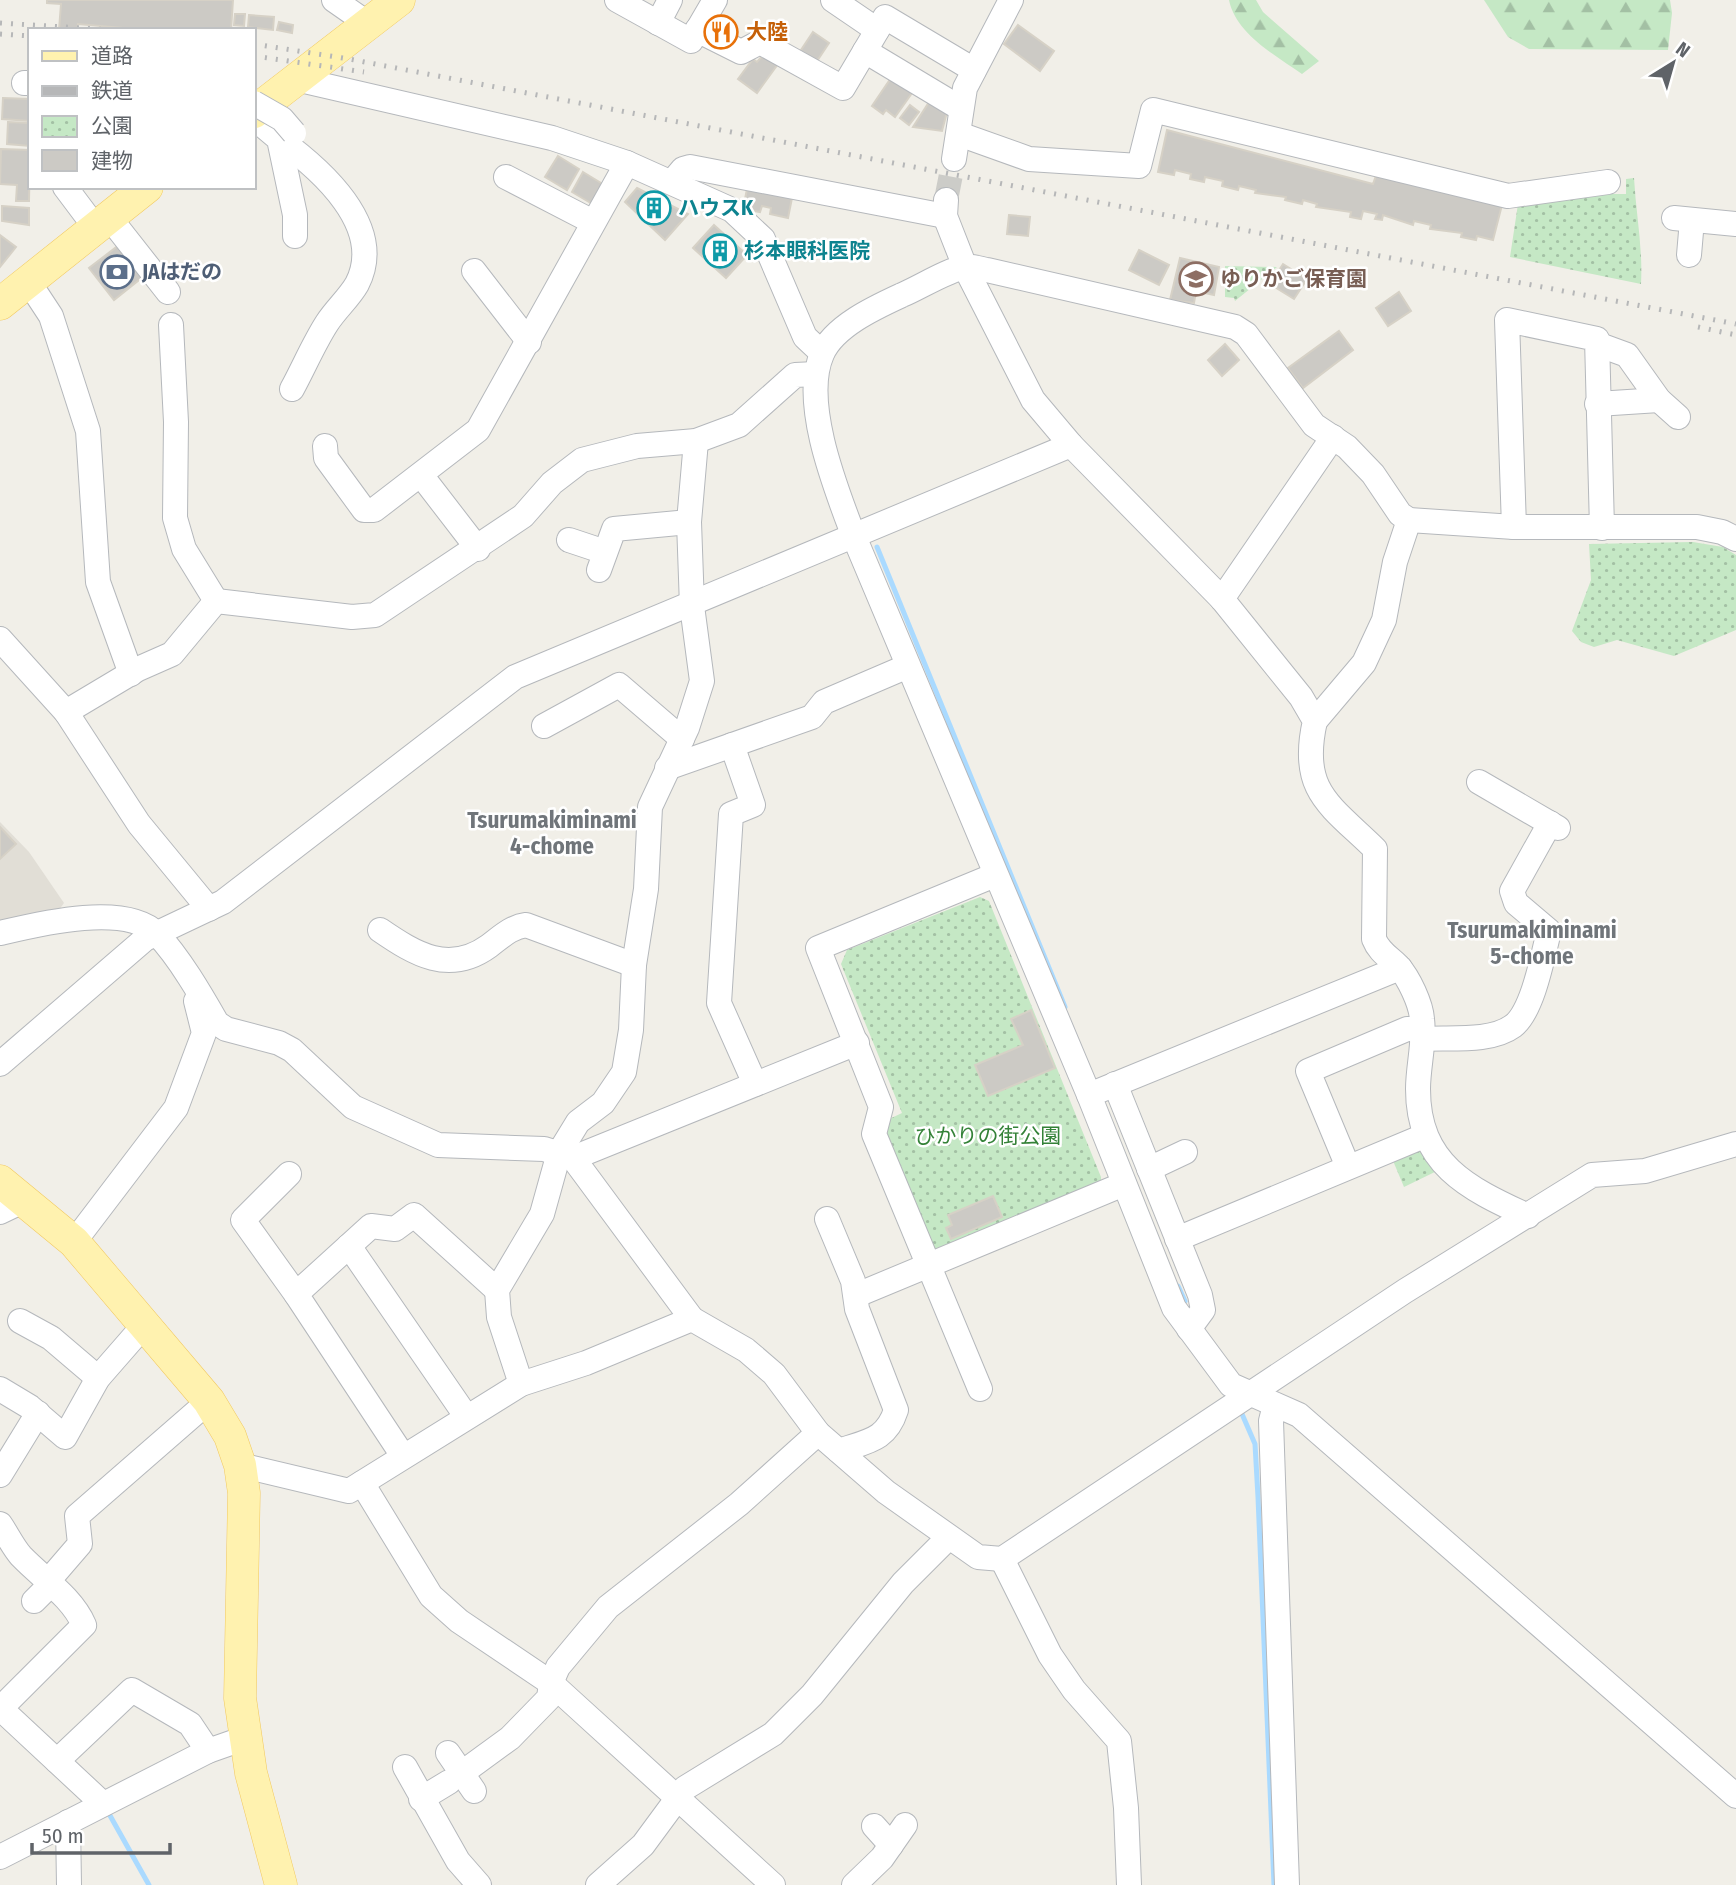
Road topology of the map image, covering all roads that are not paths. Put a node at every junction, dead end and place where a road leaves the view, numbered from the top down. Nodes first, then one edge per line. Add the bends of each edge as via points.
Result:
1 (334, 0) edge
2 (399, 0) edge
3 (617, 0) edge
4 (670, 0) edge
5 (715, 0) edge
6 (833, 0) edge
7 (1011, 0) edge
8 (368, 23) junction
9 (658, 23) junction
10 (697, 30) junction
11 (877, 30) junction
12 (865, 51) junction
13 (974, 70) junction
14 (296, 79) junction
15 (256, 104) edge
16 (960, 108) junction
17 (256, 110) edge
18 (256, 119) edge
19 (959, 134) junction
20 (286, 136) junction
21 (954, 159) tunnel mouth
22 (627, 163) junction
23 (506, 177) dead end
24 (672, 182) junction
25 (1608, 182) dead end
26 (144, 189) edge
27 (69, 190) edge
28 (102, 222) junction
29 (593, 222) junction
30 (1736, 224) edge
31 (295, 236) dead end
32 (1689, 255) dead end
33 (965, 267) junction
34 (474, 271) dead end
35 (28, 281) junction
36 (168, 292) dead end
37 (0, 304) edge
38 (171, 325) dead end
39 (529, 342) junction
40 (1597, 344) junction
41 (819, 363) junction
42 (292, 389) dead end
43 (1659, 400) junction
44 (1597, 404) junction
45 (1678, 418) dead end
46 (1333, 437) junction
47 (696, 441) junction
48 (1072, 445) junction
49 (325, 446) dead end
50 (421, 475) junction
51 (1409, 520) junction
52 (690, 522) junction
53 (1514, 527) junction
54 (1602, 528) junction
55 (853, 534) junction
56 (1736, 539) edge
57 (569, 540) dead end
58 (478, 549) junction
59 (1222, 599) junction
60 (216, 601) junction
61 (692, 606) junction
62 (0, 639) edge
63 (908, 666) junction
64 (131, 674) junction
65 (66, 712) junction
66 (1315, 721) junction
67 (544, 726) dead end
68 (682, 738) junction
69 (732, 746) junction
70 (667, 768) junction
71 (1479, 782) dead end
72 (995, 875) junction
73 (209, 909) junction
74 (380, 930) dead end
75 (156, 932) junction
76 (0, 933) edge
77 (634, 965) junction
78 (1399, 968) junction
79 (192, 983) junction
80 (1422, 1034) junction
81 (857, 1043) junction
82 (0, 1064) edge
83 (755, 1084) junction
84 (1115, 1084) junction
85 (1089, 1095) junction
86 (1424, 1136) junction
87 (1736, 1144) edge
88 (1185, 1152) dead end
89 (566, 1156) junction
90 (1348, 1167) junction
91 (1149, 1169) junction
92 (289, 1174) dead end
93 (0, 1181) edge
94 (1125, 1184) junction
95 (13, 1206) edge
96 (1528, 1216) junction
97 (827, 1219) dead end
98 (1177, 1238) junction
99 (74, 1242) junction
100 (349, 1246) junction
101 (929, 1266) junction
102 (497, 1290) junction
103 (296, 1294) junction
104 (857, 1295) junction
105 (692, 1319) junction
106 (20, 1321) dead end
107 (146, 1323) junction
108 (1189, 1329) junction
109 (98, 1378) junction
110 (521, 1384) junction
111 (0, 1389) edge
112 (980, 1389) dead end
113 (1251, 1396) junction
114 (209, 1401) junction
115 (1275, 1405) junction
116 (38, 1413) junction
117 (466, 1416) junction
118 (818, 1433) junction
119 (839, 1451) junction
120 (403, 1456) junction
121 (240, 1465) junction
122 (0, 1475) edge
123 (362, 1483) junction
124 (0, 1524) edge
125 (948, 1538) junction
126 (1002, 1559) junction
127 (51, 1582) junction
128 (34, 1601) dead end
129 (551, 1683) junction
130 (0, 1709) edge
131 (244, 1738) junction
132 (208, 1751) junction
133 (448, 1753) dead end
134 (57, 1761) junction
135 (405, 1767) dead end
136 (462, 1782) junction
137 (679, 1796) junction
138 (1736, 1797) edge
139 (421, 1799) junction
140 (103, 1804) junction
141 (68, 1822) junction
142 (874, 1826) dead end
143 (0, 1857) edge
144 (69, 1885) edge
145 (281, 1885) edge
146 (479, 1885) edge
147 (598, 1885) edge
148 (774, 1885) edge
149 (854, 1885) edge
150 (1129, 1885) edge
151 (1287, 1885) edge

1 - 8 street
2 - 8 main road
3 - 9 street
4 - 9 street
5 - 10 street
6 - 11 street
7 - 13 street
8 - 14 main road
9 - 10 street via 691,41
10 - 12 street via 741,52 760,42 844,88
11 - 12 street
11 - 13 street via 885,17
12 - 16 street
13 - 16 street
14 - 17 main road
14 - 22 street via 552,138
15 - 20 street, bridge via 282,119
16 - 19 street
18 - 20 street
19 - 21 street
19 - 25 street via 1029,159 1139,166 1153,110 1508,196
20 - 31 street
20 - 42 street via 350,210 363,250 357,283 327,323
22 - 24 street
22 - 29 street
23 - 29 street
24 - 33 street via 690,167 946,208
24 - 41 street via 732,210 763,239
26 - 28 main road
27 - 28 street
28 - 35 main road
28 - 36 street
29 - 39 street
30 - 32 street via 1683,219
33 - 41 street via 860,317 837,334
33 - 46 street via 1235,327 1246,334 1314,425
33 - 48 street via 1033,400
34 - 39 street
35 - 37 main road
35 - 64 street via 51,316 88,431 98,582
38 - 60 street via 187,423 175,518 184,549
39 - 50 street via 478,430
40 - 43 street via 1627,355
40 - 44 street
40 - 53 street via 1597,339 1507,320
41 - 47 street via 795,375 739,425
41 - 55 street via 820,433
43 - 44 street
43 - 45 street
44 - 54 street
46 - 51 street via 1373,474
46 - 59 street
47 - 52 street
47 - 58 street via 636,446 582,460 552,483 523,516
48 - 55 street
48 - 59 street
49 - 50 street via 326,458 364,510 374,510
50 - 58 street
51 - 53 street
51 - 66 street via 1384,620 1374,642 1364,663
52 - 57 street via 614,529 602,561
52 - 61 street
53 - 54 street
54 - 56 street via 1697,527
55 - 61 street
55 - 63 street
58 - 60 street via 375,615 352,617
59 - 66 street
60 - 64 street via 172,654
61 - 68 street via 702,681
61 - 73 street via 515,677
62 - 65 street
63 - 69 street via 824,702 811,717
63 - 72 street
64 - 65 street
65 - 73 street via 139,824
66 - 78 street via 1310,769 1316,790 1375,849 1374,939
67 - 68 street via 619,685
68 - 70 street
69 - 70 street
69 - 83 street via 753,805 731,814 719,1003
70 - 77 street via 650,807 646,889
71 - 80 street via 1554,825 1512,891 1516,903 1549,931 1539,975 1513,1026 1499,1032
72 - 81 street via 818,948
72 - 85 street
73 - 75 street
74 - 77 street via 415,954 458,962 479,954 515,926 526,925
75 - 76 street via 111,918 55,920
75 - 79 street
75 - 82 street
77 - 89 street via 624,1072 603,1103 578,1122
78 - 80 street via 1422,1018
78 - 84 street
79 - 89 street via 217,1023 292,1050 353,1107 438,1145 544,1149
79 - 99 street via 204,1033 176,1108
80 - 86 street via 1418,1090
80 - 90 street via 1407,1029 1308,1071
81 - 83 street
81 - 101 street via 881,1107 874,1134
83 - 89 street
84 - 85 street
84 - 91 street
85 - 94 street
86 - 90 street
86 - 96 street via 1451,1172 1483,1195
87 - 96 street via 1645,1171 1592,1175
88 - 91 street
89 - 102 street via 542,1214
89 - 105 street
90 - 98 street
91 - 98 street
92 - 103 street via 243,1220
93 - 95 main road
94 - 101 street
94 - 108 street via 1174,1308
95 - 99 main road
96 - 113 street via 1405,1291
97 - 104 street
98 - 108 street via 1203,1310
99 - 107 main road
100 - 102 street via 371,1226 396,1229 414,1215
100 - 103 street
100 - 117 street
101 - 104 street
101 - 112 street
102 - 110 street via 499,1317
103 - 120 street
104 - 119 street via 857,1309 896,1410 891,1427 880,1437
105 - 110 street
105 - 118 street via 746,1350 774,1374
106 - 109 street via 51,1338
107 - 109 street
107 - 114 main road
108 - 113 street via 1231,1385
109 - 116 street via 65,1437
110 - 117 street
111 - 116 street
113 - 115 street
113 - 126 street
114 - 121 main road via 230,1436
114 - 127 street via 77,1516 80,1544
115 - 138 street via 1298,1415
115 - 151 street via 1271,1421
116 - 122 street
117 - 120 street
118 - 119 street
118 - 129 street via 739,1504 608,1607 558,1667
119 - 125 street
120 - 123 street
121 - 123 street via 349,1491
121 - 131 main road via 245,1547 240,1698
123 - 129 street via 431,1596 459,1621
124 - 127 street via 20,1555
125 - 126 street via 978,1557
125 - 137 street via 903,1583 812,1695 773,1734
126 - 150 street via 1050,1655 1119,1741
127 - 128 street
127 - 130 street via 85,1625
129 - 136 street via 549,1698
129 - 137 street
130 - 134 street
131 - 132 street
131 - 145 main road
132 - 134 street via 190,1724 132,1690
132 - 140 street
133 - 136 street
134 - 140 street
135 - 139 street
136 - 139 street
137 - 147 street via 643,1846
137 - 148 street
139 - 146 street via 457,1861
140 - 141 street
141 - 143 street
141 - 144 street
142 - 149 street via 898,1835

